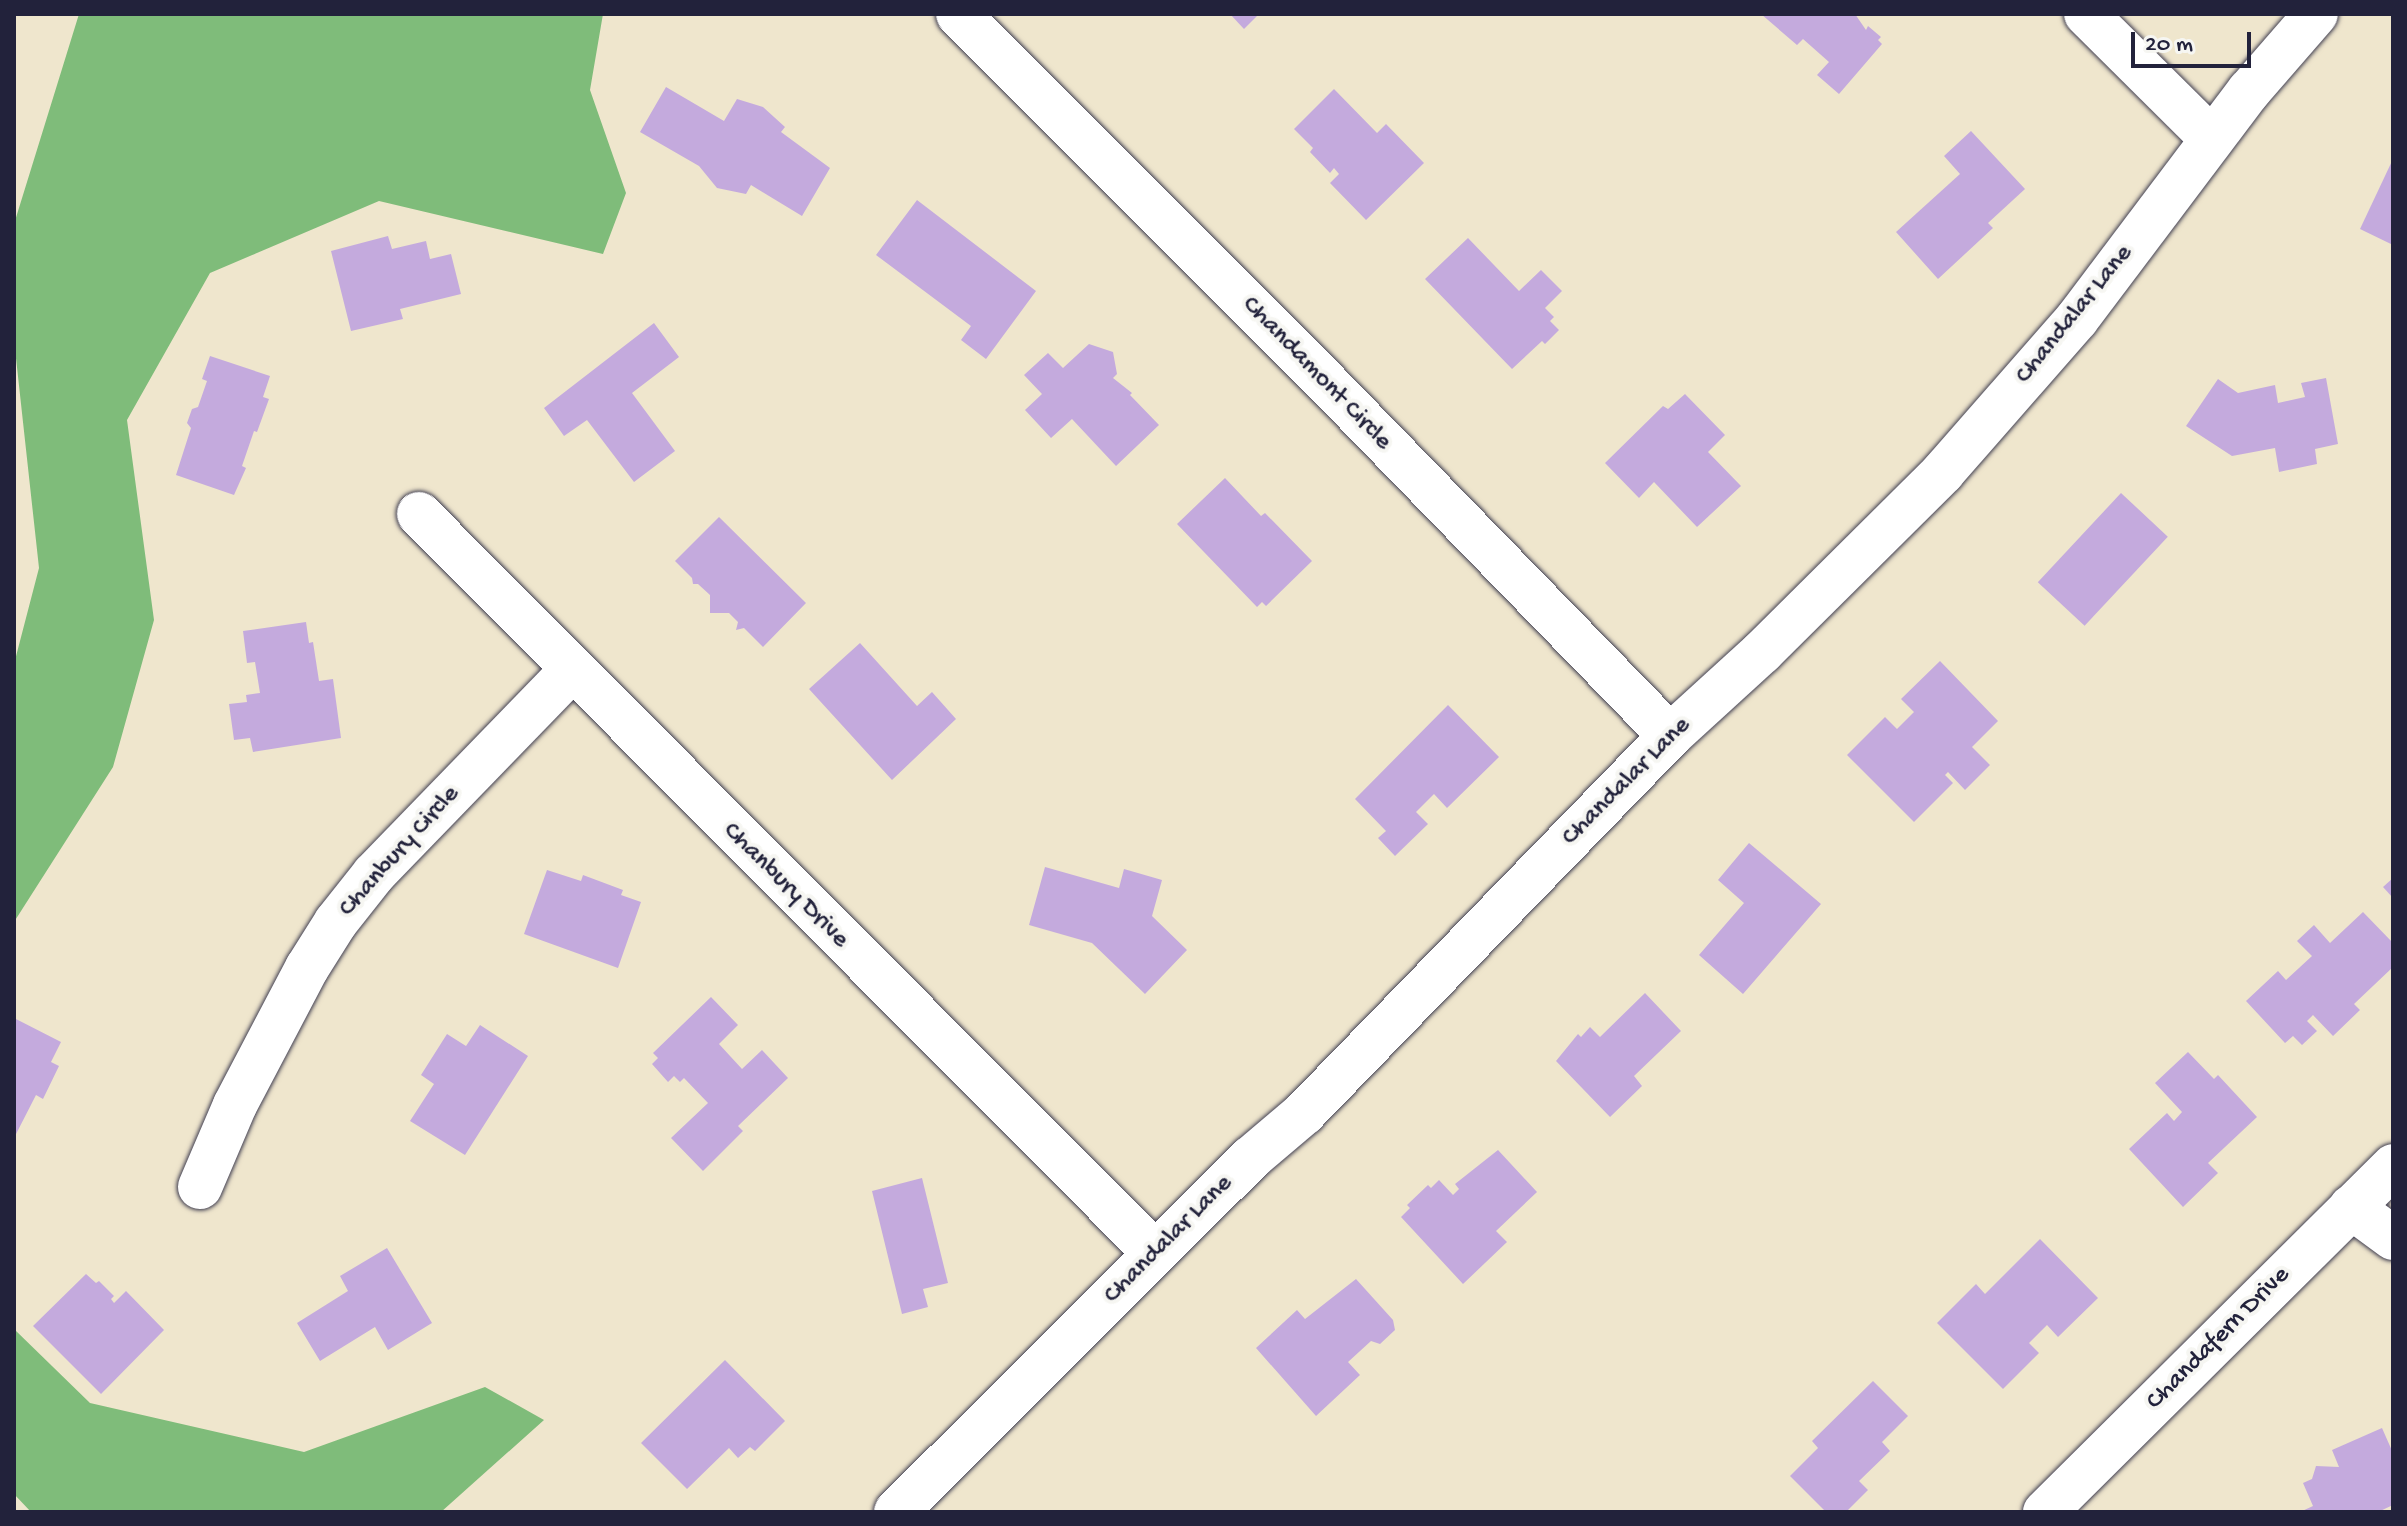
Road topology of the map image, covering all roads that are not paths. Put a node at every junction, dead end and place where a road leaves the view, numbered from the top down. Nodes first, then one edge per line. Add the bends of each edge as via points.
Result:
1 (958, 14) edge
2 (2086, 14) edge
3 (2316, 14) edge
4 (2212, 139) junction
5 (419, 514) dead end
6 (571, 671) junction
7 (1670, 736) junction
8 (2393, 1166) edge
9 (200, 1187) dead end
10 (2351, 1207) junction
11 (2393, 1238) edge
12 (1155, 1253) junction
13 (896, 1512) edge
14 (2045, 1512) edge

1 - 7 street, Chandamont Circle
2 - 4 street
3 - 4 street, Chandalar Lane
4 - 7 street, Chandalar Lane via 2077,319 1943,472
5 - 6 street, Chanbury Drive
6 - 9 street, Chanbury Circle via 374,874 336,922 235,1105
6 - 12 street, Chanbury Drive
7 - 12 street, Chandalar Lane via 1304,1113
8 - 10 street, Chandafern Drive
10 - 11 street
10 - 14 street, Chandafern Drive
12 - 13 street, Chandalar Lane

